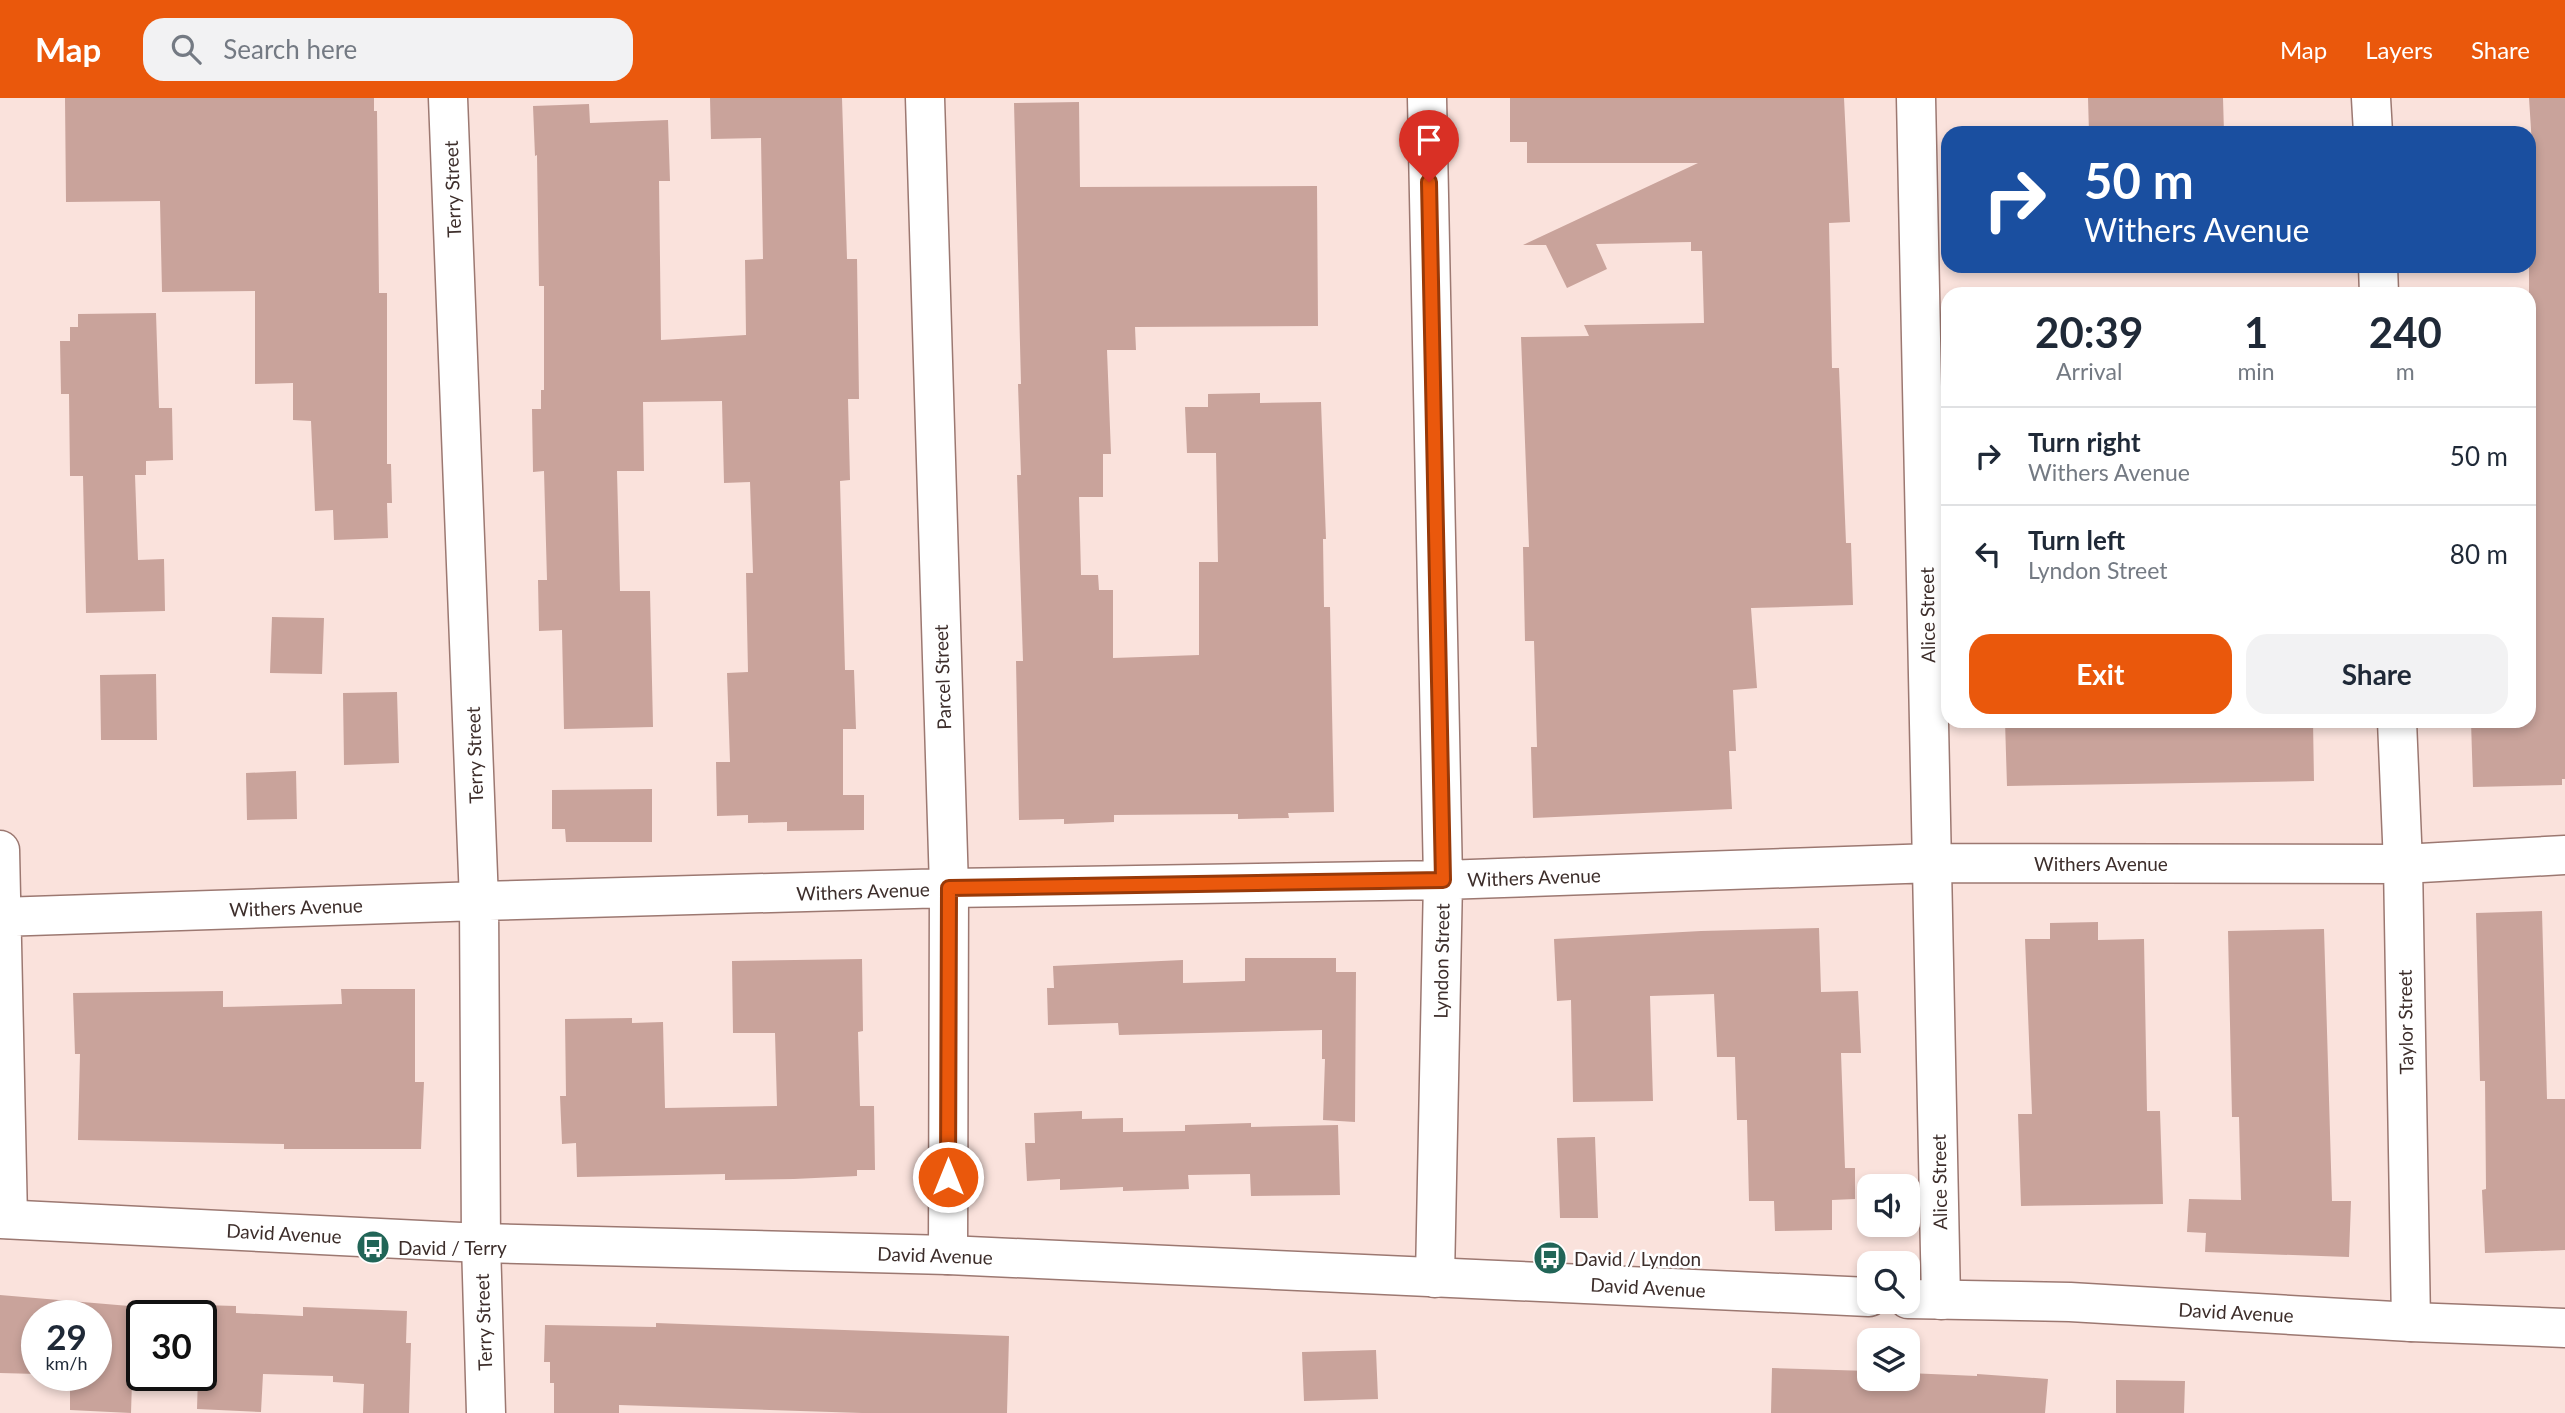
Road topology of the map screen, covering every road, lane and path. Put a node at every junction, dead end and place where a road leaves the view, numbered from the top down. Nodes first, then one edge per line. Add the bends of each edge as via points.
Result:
1 (448, 98) edge
2 (925, 98) edge
3 (1427, 98) edge
4 (1916, 98) edge
5 (2371, 98) edge
6 (2373, 126) edge
7 (2397, 728) edge
8 (0, 850) edge
9 (2565, 855) edge
10 (1933, 863) junction
11 (2403, 864) junction
12 (1443, 880) junction
13 (949, 888) junction
14 (480, 901) junction
15 (1, 917) edge
16 (4, 1219) edge
17 (481, 1242) junction
18 (948, 1255) junction
19 (1435, 1278) junction
20 (1857, 1296) edge
21 (1924, 1300) edge
22 (2411, 1322) junction
23 (2565, 1328) edge
24 (486, 1413) edge

1 - 14 street, Terry Street
2 - 13 street, Parcel Street
3 - 12 street, Lyndon Street
4 - 10 street, Alice Street
5 - 6 street
7 - 11 street, Taylor Street
8 - 15 street
9 - 11 street, Withers Avenue
10 - 11 street, Withers Avenue
10 - 12 street, Withers Avenue
10 - 21 street, Alice Street
11 - 22 street, Taylor Street
12 - 13 street, Withers Avenue
12 - 19 street, Lyndon Street
13 - 14 street, Withers Avenue
13 - 18 street, Parcel Street
14 - 15 street, Withers Avenue
14 - 17 street, Terry Street
15 - 16 street
16 - 17 street, David Avenue
17 - 18 street, David Avenue
17 - 24 street, Terry Street
18 - 19 street, David Avenue
19 - 20 street, David Avenue
21 - 22 street, David Avenue via 2070,1302
22 - 23 street, David Avenue

